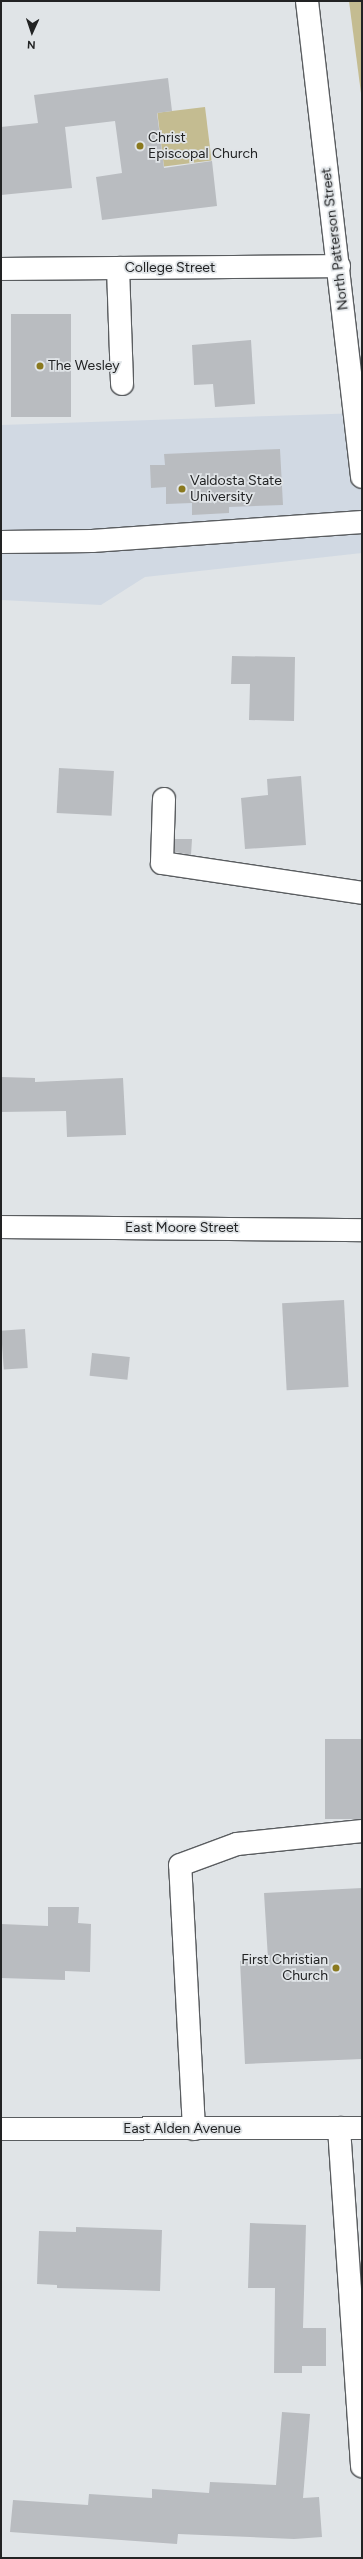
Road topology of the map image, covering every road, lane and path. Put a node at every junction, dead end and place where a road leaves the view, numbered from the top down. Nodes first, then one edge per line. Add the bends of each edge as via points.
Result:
1 (307, 1) edge
2 (338, 266) junction
3 (118, 268) junction
4 (1, 269) edge
5 (122, 384) dead end
6 (362, 477) edge
7 (362, 522) edge
8 (1, 542) edge
9 (164, 799) dead end
10 (362, 893) edge
11 (1, 1227) edge
12 (362, 1230) edge
13 (362, 1831) edge
14 (339, 2128) junction
15 (362, 2128) edge
16 (1, 2129) edge
17 (194, 2129) junction
18 (362, 2466) edge

1 - 2 street, North Patterson Street
2 - 3 street, College Street
2 - 6 street, North Patterson Street
3 - 4 street, College Street
3 - 5 street
7 - 8 street via 92,541
9 - 10 street via 162,863
11 - 12 street, East Moore Street
13 - 17 street via 237,1844 180,1865
14 - 15 street, East Alden Avenue
14 - 17 street, East Alden Avenue
14 - 18 street
16 - 17 street, East Alden Avenue

